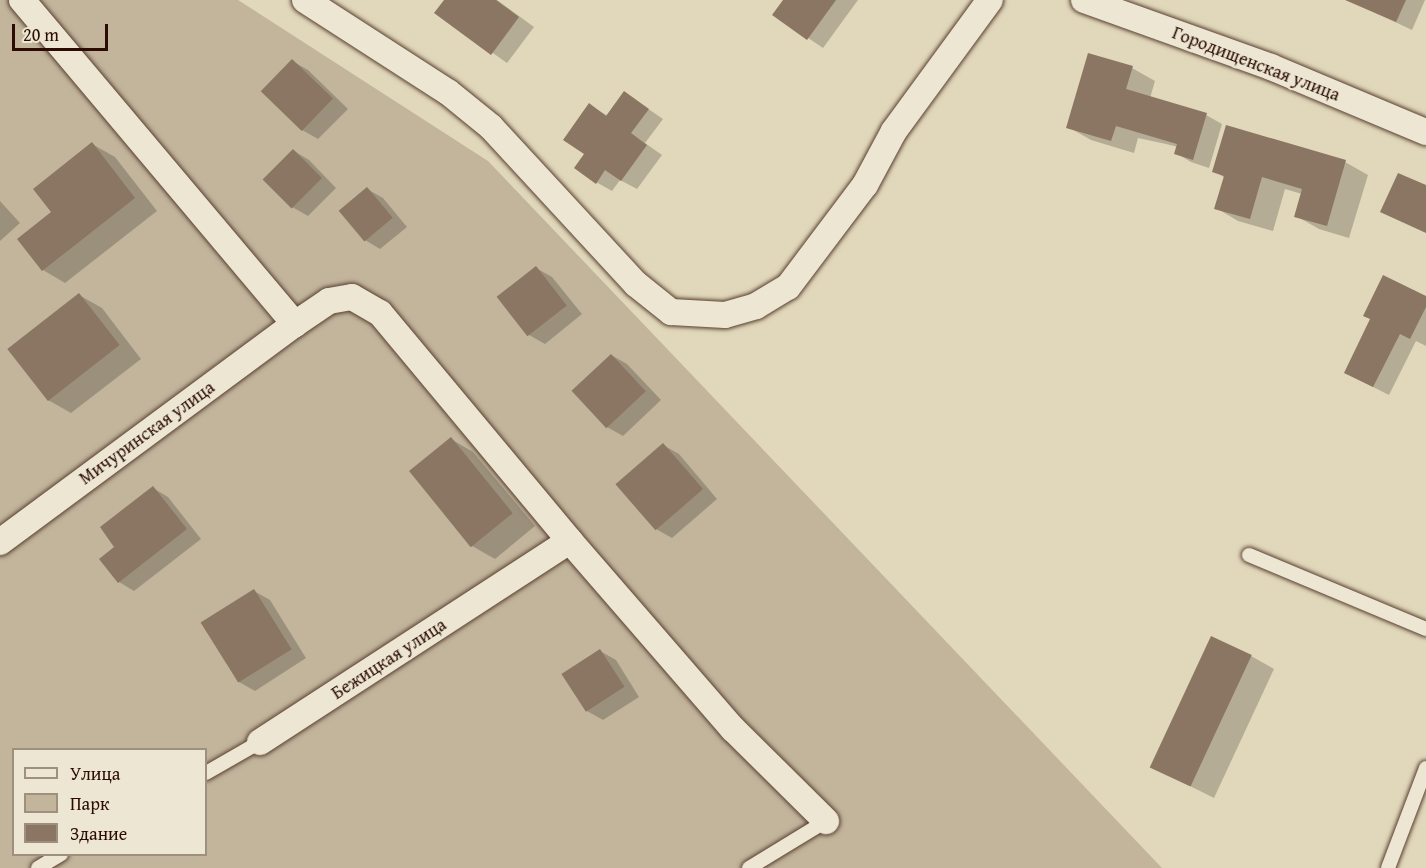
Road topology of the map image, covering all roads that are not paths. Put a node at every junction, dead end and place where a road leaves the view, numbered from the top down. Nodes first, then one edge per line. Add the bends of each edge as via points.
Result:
1 (22, 0) edge
2 (305, 0) edge
3 (990, 0) edge
4 (1084, 0) edge
5 (1426, 132) edge
6 (295, 324) junction
7 (570, 541) junction
8 (0, 542) edge
9 (1249, 555) dead end
10 (1426, 629) edge
11 (260, 742) joint
12 (1426, 768) edge
13 (207, 772) edge
14 (826, 821) joint
15 (60, 856) edge
16 (38, 868) edge
17 (749, 868) edge
18 (1388, 868) edge

1 - 6 street
2 - 3 street via 448,92 491,127 636,284 670,312 725,315 756,306 788,287 865,185 894,131
4 - 5 street, Городищенская улица via 1271,67
6 - 7 street, Мичуринская улица via 329,301 352,297 380,313
6 - 8 street, Мичуринская улица
7 - 11 street, Бежицкая улица
7 - 14 street, Мичуринская улица via 734,729
9 - 10 lane
11 - 13 lane, Бежицкая улица
12 - 18 lane
14 - 17 lane
15 - 16 lane

